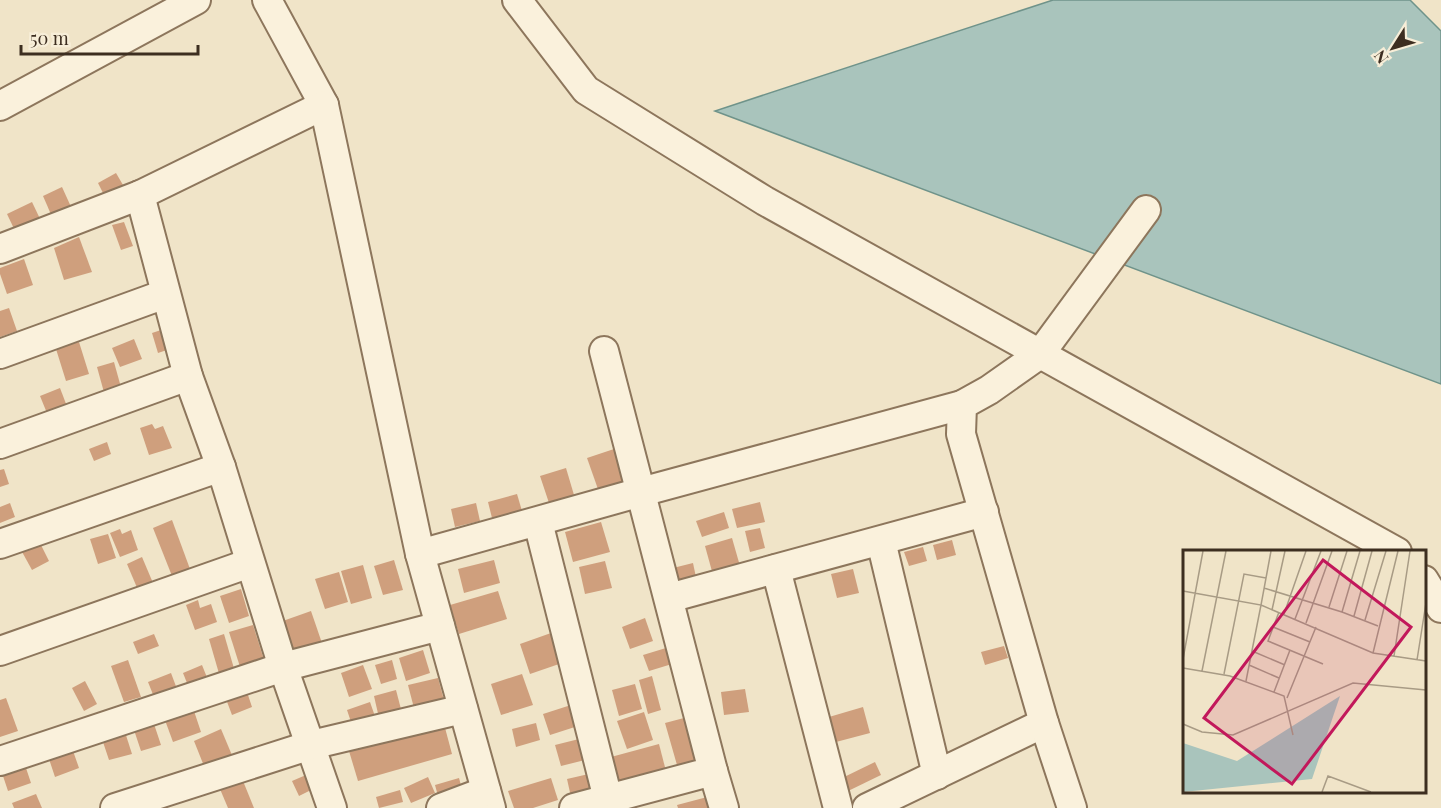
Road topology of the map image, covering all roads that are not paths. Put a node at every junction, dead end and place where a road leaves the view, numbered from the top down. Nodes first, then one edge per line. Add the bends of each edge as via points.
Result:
1 (196, 0) edge
2 (267, 0) edge
3 (517, 0) edge
4 (324, 105) junction
5 (0, 106) edge
6 (140, 195) junction
7 (1146, 210) dead end
8 (0, 249) edge
9 (165, 294) junction
10 (604, 351) dead end
11 (0, 354) edge
12 (1040, 354) junction
13 (189, 376) junction
14 (962, 405) junction
15 (0, 444) edge
16 (221, 467) junction
17 (641, 492) junction
18 (984, 512) junction
19 (537, 522) junction
20 (881, 540) junction
21 (0, 544) edge
22 (1393, 550) edge
23 (420, 554) junction
24 (250, 563) junction
25 (776, 569) junction
26 (1426, 582) edge
27 (669, 598) junction
28 (1441, 608) edge
29 (440, 626) junction
30 (0, 651) edge
31 (283, 667) junction
32 (463, 709) junction
33 (1044, 723) junction
34 (311, 745) junction
35 (0, 761) edge
36 (713, 771) junction
37 (937, 775) junction
38 (488, 799) edge
39 (608, 799) junction
40 (115, 808) edge
41 (332, 808) edge
42 (441, 808) edge
43 (574, 808) edge
44 (724, 808) edge
45 (838, 808) edge
46 (867, 808) edge
47 (1072, 808) edge

1 - 5 street
2 - 4 street
3 - 12 street via 586,90 765,201
4 - 6 street
4 - 23 street
6 - 8 street
6 - 9 street
7 - 12 street
9 - 11 street
9 - 13 street
10 - 17 street
12 - 14 street
12 - 22 street
13 - 15 street
13 - 16 street
14 - 17 street
14 - 18 street via 962,434
16 - 21 street
16 - 24 street
17 - 19 street
17 - 27 street
18 - 20 street
18 - 33 street
19 - 23 street
19 - 39 street
20 - 25 street
20 - 37 street
23 - 29 street
24 - 30 street
24 - 31 street
25 - 27 street
25 - 45 street
26 - 28 street
27 - 36 street
29 - 31 street
29 - 32 street
31 - 34 street
31 - 35 street
32 - 34 street
32 - 38 street
33 - 37 street
33 - 47 street
34 - 40 street
34 - 41 street
36 - 39 street
36 - 44 street
37 - 46 street
38 - 42 street
39 - 43 street

